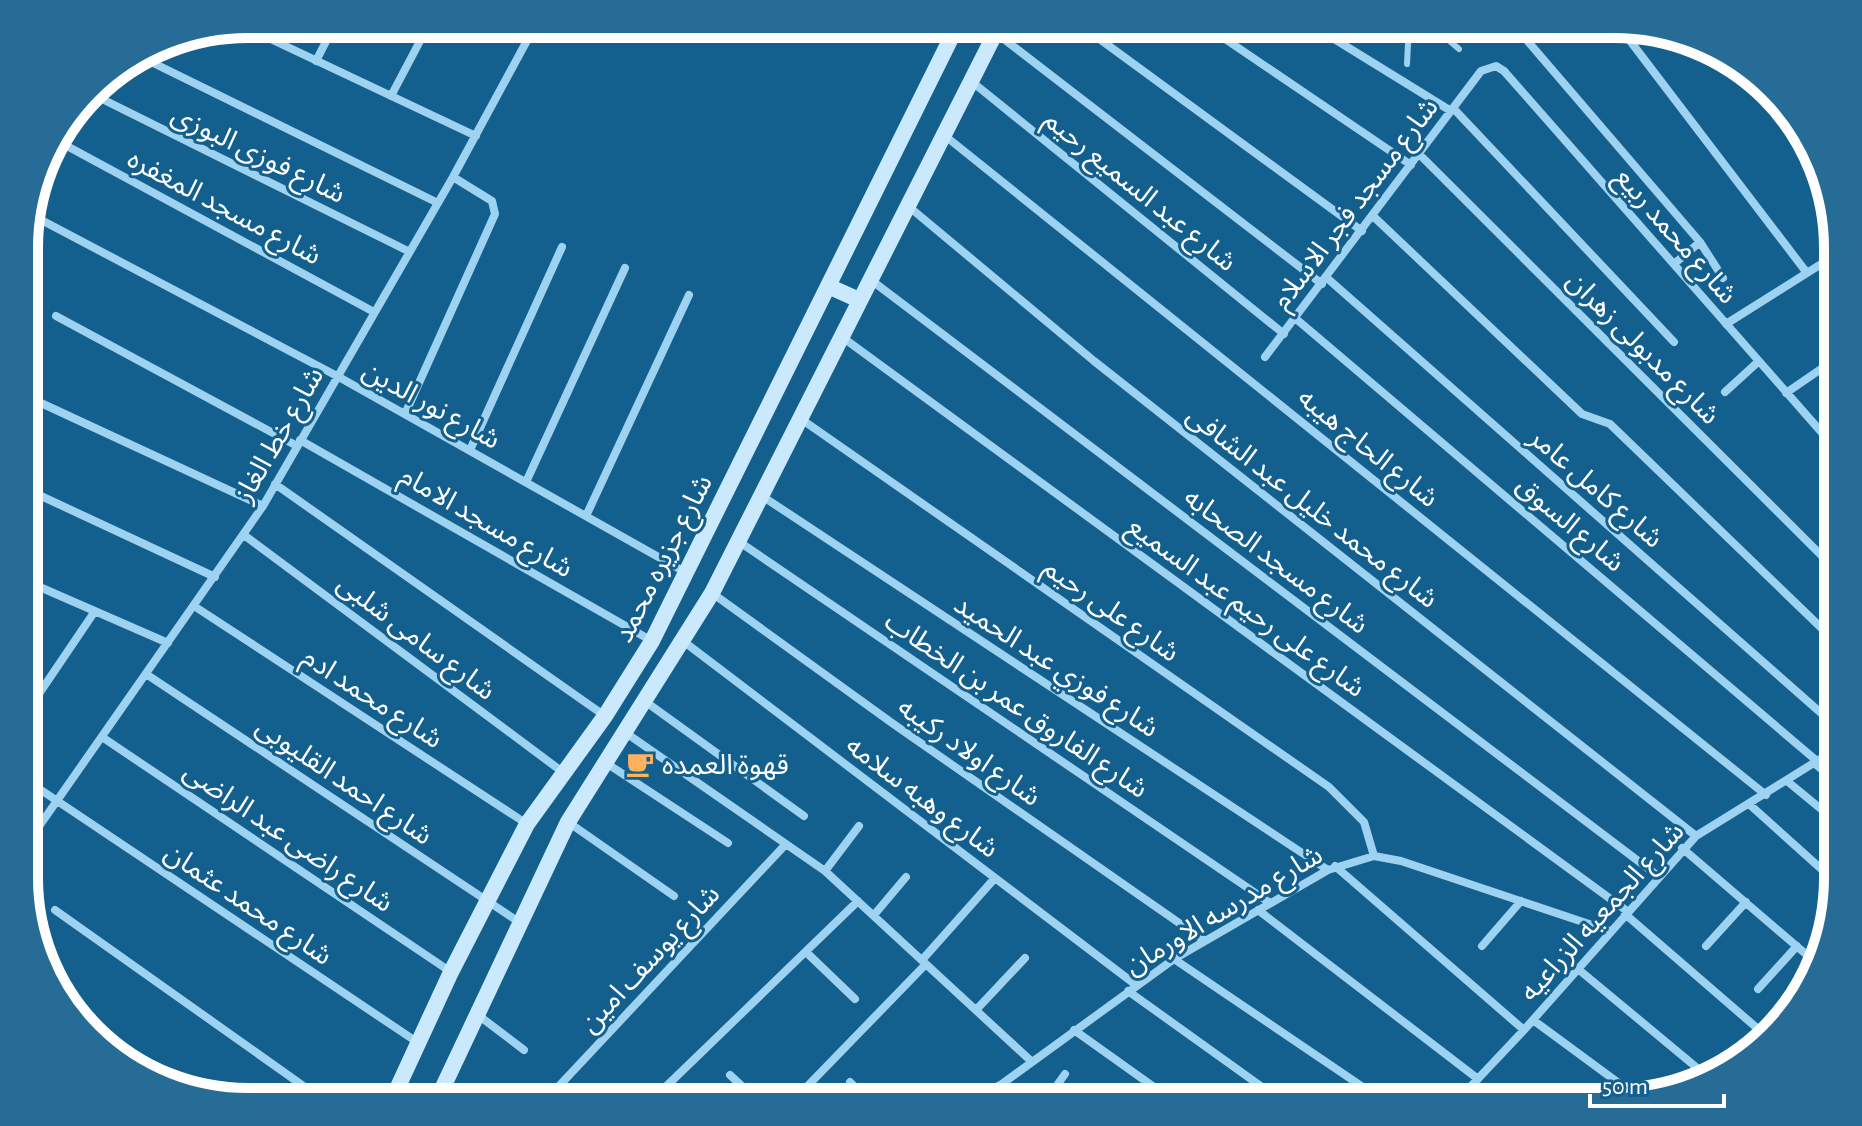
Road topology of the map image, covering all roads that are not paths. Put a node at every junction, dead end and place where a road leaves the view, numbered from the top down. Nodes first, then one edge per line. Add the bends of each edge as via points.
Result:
1 (268, 38) edge
2 (328, 38) edge
3 (422, 38) edge
4 (528, 38) edge
5 (951, 38) edge
6 (993, 38) edge
7 (1011, 38) edge
8 (1098, 38) edge
9 (1224, 38) edge
10 (1333, 38) edge
11 (1408, 38) edge
12 (1446, 38) edge
13 (1525, 38) edge
14 (1629, 39) edge
15 (1459, 49) dead end
16 (316, 61) junction
17 (151, 62) edge
18 (1407, 64) dead end
19 (1478, 75) joint
20 (971, 81) junction
21 (391, 96) junction
22 (101, 99) edge
23 (1452, 110) junction
24 (944, 134) junction
25 (476, 136) junction
26 (65, 145) edge
27 (1419, 154) junction
28 (1411, 165) junction
29 (453, 177) junction
30 (438, 203) junction
31 (907, 206) junction
32 (1373, 216) junction
33 (40, 219) edge
34 (1362, 231) junction
35 (1700, 242) junction
36 (562, 247) dead end
37 (408, 251) junction
38 (1824, 262) edge
39 (1674, 264) junction
40 (625, 268) dead end
41 (1807, 273) junction
42 (1723, 278) dead end
43 (870, 280) junction
44 (1324, 281) junction
45 (828, 286) junction
46 (689, 295) dead end
47 (859, 300) junction
48 (374, 312) junction
49 (56, 316) dead end
50 (1295, 318) junction
51 (1726, 324) junction
52 (1284, 334) junction
53 (842, 336) junction
54 (1674, 342) dead end
55 (1265, 357) dead end
56 (1759, 361) junction
57 (1824, 367) edge
58 (337, 376) junction
59 (1725, 392) dead end
60 (1786, 393) junction
61 (38, 402) edge
62 (405, 414) junction
63 (800, 419) junction
64 (1824, 435) edge
65 (299, 443) junction
66 (470, 450) junction
67 (526, 482) junction
68 (275, 484) junction
69 (38, 495) edge
70 (762, 496) junction
71 (263, 506) junction
72 (586, 516) junction
73 (244, 535) junction
74 (738, 541) junction
75 (1824, 558) edge
76 (685, 572) junction
77 (215, 577) junction
78 (38, 586) edge
79 (712, 593) junction
80 (194, 606) junction
81 (95, 611) junction
82 (1824, 630) edge
83 (652, 641) junction
84 (683, 641) junction
85 (168, 643) junction
86 (146, 674) junction
87 (38, 695) edge
88 (646, 702) junction
89 (605, 716) junction
90 (1824, 716) edge
91 (626, 733) junction
92 (102, 737) junction
93 (1824, 757) edge
94 (1816, 762) junction
95 (606, 763) junction
96 (1824, 770) edge
97 (564, 773) junction
98 (1787, 781) junction
99 (38, 788) edge
100 (1766, 795) junction
101 (57, 801) junction
102 (1749, 804) junction
103 (1824, 811) edge
104 (804, 816) dead end
105 (568, 822) junction
106 (527, 824) junction
107 (859, 826) dead end
108 (38, 828) edge
109 (1696, 836) junction
110 (728, 843) dead end
111 (786, 844) junction
112 (1682, 848) junction
113 (1374, 856) junction
114 (1332, 868) junction
115 (825, 871) junction
116 (1824, 871) edge
117 (1658, 876) junction
118 (906, 877) dead end
119 (995, 878) junction
120 (674, 896) dead end
121 (487, 901) junction
122 (858, 901) junction
123 (1521, 901) junction
124 (1746, 902) junction
125 (1270, 903) junction
126 (55, 910) dead end
127 (1258, 910) junction
128 (1626, 912) junction
129 (874, 915) junction
130 (519, 922) junction
131 (1610, 931) junction
132 (1205, 941) junction
133 (1482, 946) dead end
134 (1706, 946) dead end
135 (1797, 946) junction
136 (806, 952) junction
137 (1809, 956) edge
138 (1025, 958) dead end
139 (1174, 959) junction
140 (924, 962) junction
141 (1578, 969) junction
142 (451, 972) junction
143 (1132, 988) junction
144 (1758, 989) dead end
145 (855, 999) dead end
146 (976, 1010) junction
147 (478, 1015) junction
148 (1533, 1020) junction
149 (1759, 1029) edge
150 (1074, 1030) junction
151 (1524, 1030) junction
152 (417, 1042) junction
153 (524, 1050) dead end
154 (1031, 1061) junction
155 (1699, 1070) edge
156 (1065, 1074) dead end
157 (730, 1075) dead end
158 (1478, 1079) junction
159 (850, 1082) dead end
160 (998, 1086) junction
161 (306, 1088) edge
162 (397, 1088) edge
163 (443, 1088) edge
164 (557, 1088) edge
165 (665, 1088) edge
166 (744, 1088) edge
167 (805, 1088) edge
168 (856, 1088) edge
169 (995, 1088) edge
170 (1001, 1088) edge
171 (1055, 1088) edge
172 (1155, 1088) edge
173 (1264, 1088) edge
174 (1364, 1088) edge
175 (1469, 1088) edge
176 (1625, 1088) edge

1 - 16 street
2 - 16 street
3 - 21 street
4 - 25 street, شارع خط الغاز
5 - 45 main road, شارع جزيره محمد
6 - 20 main road, شارع جزيره محمد
7 - 44 street, شارع كامل عامر
8 - 34 street
9 - 28 street
10 - 23 street
11 - 18 lane
12 - 15 lane
13 - 35 street, شارع محمد ربيع
14 - 41 street
16 - 21 street
17 - 30 street
19 - 23 street, شارع مسجد فجر الاسلام
19 - 39 street, شارع محمد ربيع via 1491,66 1504,71
20 - 24 main road, شارع جزيره محمد
20 - 52 street, شارع عبد السميع رحيم
21 - 25 street
22 - 37 street, شارع فوزى البوزى
23 - 27 street, شارع مسجد فجر الاسلام
23 - 54 street
24 - 31 main road, شارع جزيره محمد
24 - 100 street, شارع الحاج هيبه
25 - 29 street, شارع خط الغاز
26 - 48 street, شارع مسجد المغفره
27 - 28 street, شارع مسجد فجر الاسلام
27 - 75 street, شارع مدبولى زهران
28 - 32 street, شارع مسجد فجر الاسلام
29 - 30 street, شارع خط الغاز
29 - 62 street via 492,201 495,214
30 - 37 street, شارع خط الغاز
31 - 43 main road, شارع جزيره محمد
31 - 109 street, شارع محمد خليل عبد الشافى via 1094,361
32 - 34 street, شارع مسجد فجر الاسلام
32 - 82 street via 1582,414 1610,424
33 - 58 street, شارع نور الدين
34 - 44 street, شارع مسجد فجر الاسلام
35 - 39 street
35 - 42 street, شارع محمد ربيع
36 - 66 street
37 - 48 street, شارع خط الغاز
38 - 41 street
39 - 51 street, شارع محمد ربيع
40 - 67 street
41 - 51 street
43 - 47 main road, شارع جزيره محمد
43 - 117 street, شارع مسجد الصحابه
44 - 50 street, شارع مسجد فجر الاسلام
44 - 90 street, شارع كامل عامر
45 - 47 main road
45 - 76 main road, شارع جزيره محمد
46 - 72 street
47 - 53 main road, شارع جزيره محمد
48 - 58 street, شارع خط الغاز
49 - 65 street, شارع مسجد الامام
50 - 52 street, شارع مسجد فجر الاسلام
50 - 94 street, شارع السوق
51 - 56 street, شارع محمد ربيع
52 - 55 street, شارع مسجد فجر الاسلام
53 - 63 main road, شارع جزيره محمد
53 - 128 street, شارع على رحيم عبد السميع
56 - 59 street
56 - 60 street, شارع محمد ربيع
57 - 60 street
58 - 62 street, شارع نور الدين
58 - 65 street, شارع خط الغاز
60 - 64 street, شارع محمد ربيع
61 - 71 street
62 - 66 street, شارع نور الدين
63 - 70 main road, شارع جزيره محمد
63 - 113 street, شارع على رحيم via 1329,787 1364,822
65 - 68 street, شارع خط الغاز
65 - 83 street, شارع مسجد الامام
66 - 67 street, شارع نور الدين
67 - 72 street, شارع نور الدين
68 - 71 street, شارع خط الغاز
68 - 89 street
69 - 77 street
70 - 74 main road, شارع جزيره محمد
70 - 114 street, شارع فوزي عبد الحميد
71 - 73 street, شارع خط الغاز
72 - 76 street, شارع نور الدين
73 - 77 street, شارع خط الغاز
73 - 97 street, شارع سامى شلبى
74 - 79 main road, شارع جزيره محمد
74 - 125 street, شارع الفاروق عمر بن الخطاب
76 - 83 main road, شارع جزيره محمد
77 - 80 street, شارع خط الغاز
78 - 81 street
79 - 84 main road, شارع جزيره محمد
79 - 132 street, شارع اولاد ركيبه
80 - 85 street, شارع خط الغاز
80 - 106 street, شارع محمد ادم
81 - 85 street
81 - 87 street
83 - 89 main road, شارع جزيره محمد
84 - 88 main road, شارع جزيره محمد
84 - 119 street, شارع وهبه سلامه
85 - 86 street, شارع خط الغاز
86 - 92 street, شارع خط الغاز
86 - 121 street, شارع احمد القليوبى
88 - 91 main road, شارع جزيره محمد
88 - 104 street
89 - 97 main road, شارع جزيره محمد
91 - 95 main road, شارع جزيره محمد
91 - 111 street
92 - 101 street, شارع خط الغاز
92 - 142 street, شارع راضى عبد الراضى
93 - 94 street, شارع الجمعيه الزراعيه
94 - 96 street, شارع السوق
94 - 98 street, شارع الجمعيه الزراعيه
95 - 105 main road, شارع جزيره محمد
95 - 110 street
97 - 106 main road, شارع جزيره محمد
98 - 100 street, شارع الجمعيه الزراعيه
98 - 103 street
99 - 101 street, شارع محمد عثمان
100 - 102 street, شارع الجمعيه الزراعيه
101 - 108 street, شارع خط الغاز
101 - 152 street, شارع محمد عثمان
102 - 109 street, شارع الجمعيه الزراعيه
102 - 116 street
105 - 120 street
105 - 130 main road, شارع جزيره محمد
106 - 121 main road, شارع جزيره محمد
107 - 115 street
109 - 112 street, شارع الجمعيه الزراعيه
111 - 115 street
111 - 164 street, شارع يوسف امين
112 - 117 street, شارع الجمعيه الزراعيه
112 - 124 street
113 - 114 street, شارع مدرسه الاورمان
113 - 123 street, شارع مدرسه الاورمان
114 - 125 street, شارع مدرسه الاورمان
114 - 151 street, شارع فوزي عبد الحميد
115 - 122 street
117 - 128 street, شارع الجمعيه الزراعيه
118 - 129 street
119 - 140 street
119 - 143 street, شارع وهبه سلامه
121 - 130 street, شارع احمد القليوبى
121 - 142 main road, شارع جزيره محمد
122 - 129 street
122 - 136 street
123 - 131 street, شارع مدرسه الاورمان
123 - 133 street
124 - 134 street
124 - 135 street
125 - 127 street, شارع مدرسه الاورمان
126 - 161 street
127 - 132 street, شارع مدرسه الاورمان
127 - 158 street
128 - 131 street, شارع الجمعيه الزراعيه
128 - 149 street, شارع على رحيم عبد السميع
129 - 140 street
130 - 147 main road, شارع جزيره محمد
131 - 141 street, شارع الجمعيه الزراعيه
132 - 139 street, شارع مدرسه الاورمان
135 - 137 street
135 - 144 street
136 - 145 street
136 - 165 street
138 - 146 street
139 - 143 street, شارع مدرسه الاورمان
139 - 174 street
140 - 146 street
140 - 167 street
141 - 148 street, شارع الجمعيه الزراعيه
141 - 155 street
142 - 152 main road, شارع جزيره محمد
143 - 150 street, شارع مدرسه الاورمان
143 - 173 street, شارع وهبه سلامه
146 - 154 street
147 - 153 street
147 - 163 main road, شارع جزيره محمد
148 - 151 street, شارع الجمعيه الزراعيه
148 - 176 street
150 - 154 street, شارع مدرسه الاورمان
150 - 172 street
151 - 158 street, شارع الجمعيه الزراعيه
152 - 162 main road, شارع جزيره محمد
154 - 160 street, شارع مدرسه الاورمان
156 - 171 street
157 - 166 street
158 - 175 street, شارع الجمعيه الزراعيه
159 - 168 street
160 - 169 street, شارع مدرسه الاورمان
160 - 170 street

